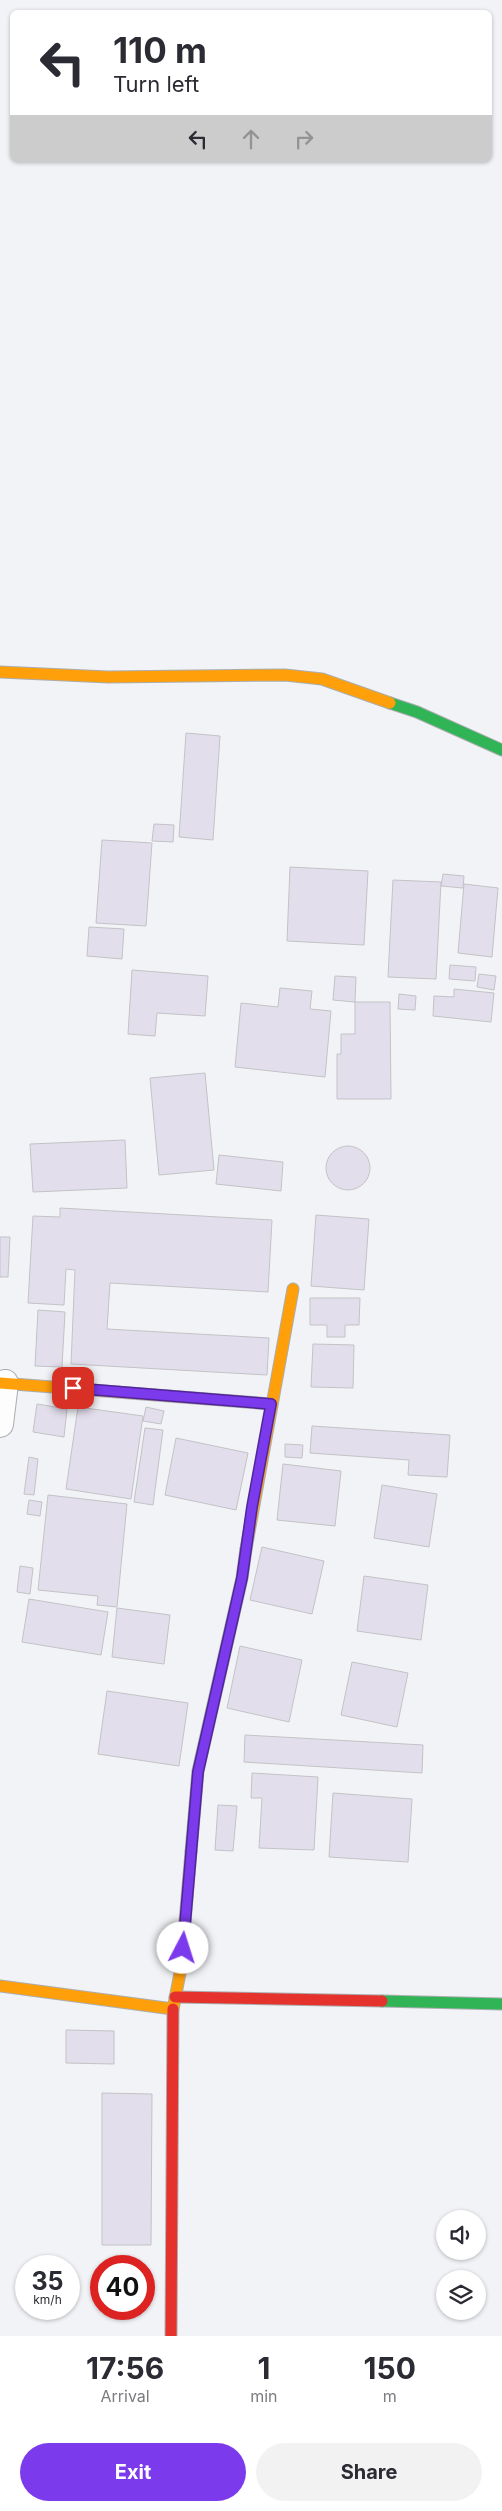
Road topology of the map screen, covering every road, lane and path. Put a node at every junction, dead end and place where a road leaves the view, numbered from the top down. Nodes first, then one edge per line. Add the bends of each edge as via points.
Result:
1 (0, 672) edge
2 (502, 750) edge
3 (292, 1289) dead end
4 (3, 1383) edge
5 (271, 1404) junction
6 (0, 1424) edge
7 (0, 1986) edge
8 (174, 2003) junction
9 (502, 2004) edge
10 (171, 2336) edge

1 - 2 street via 108,677 285,675 322,680 417,712
3 - 5 street
4 - 5 street
4 - 6 street
5 - 8 street via 242,1578 198,1772 181,1968
7 - 8 street
8 - 9 street
8 - 10 street

